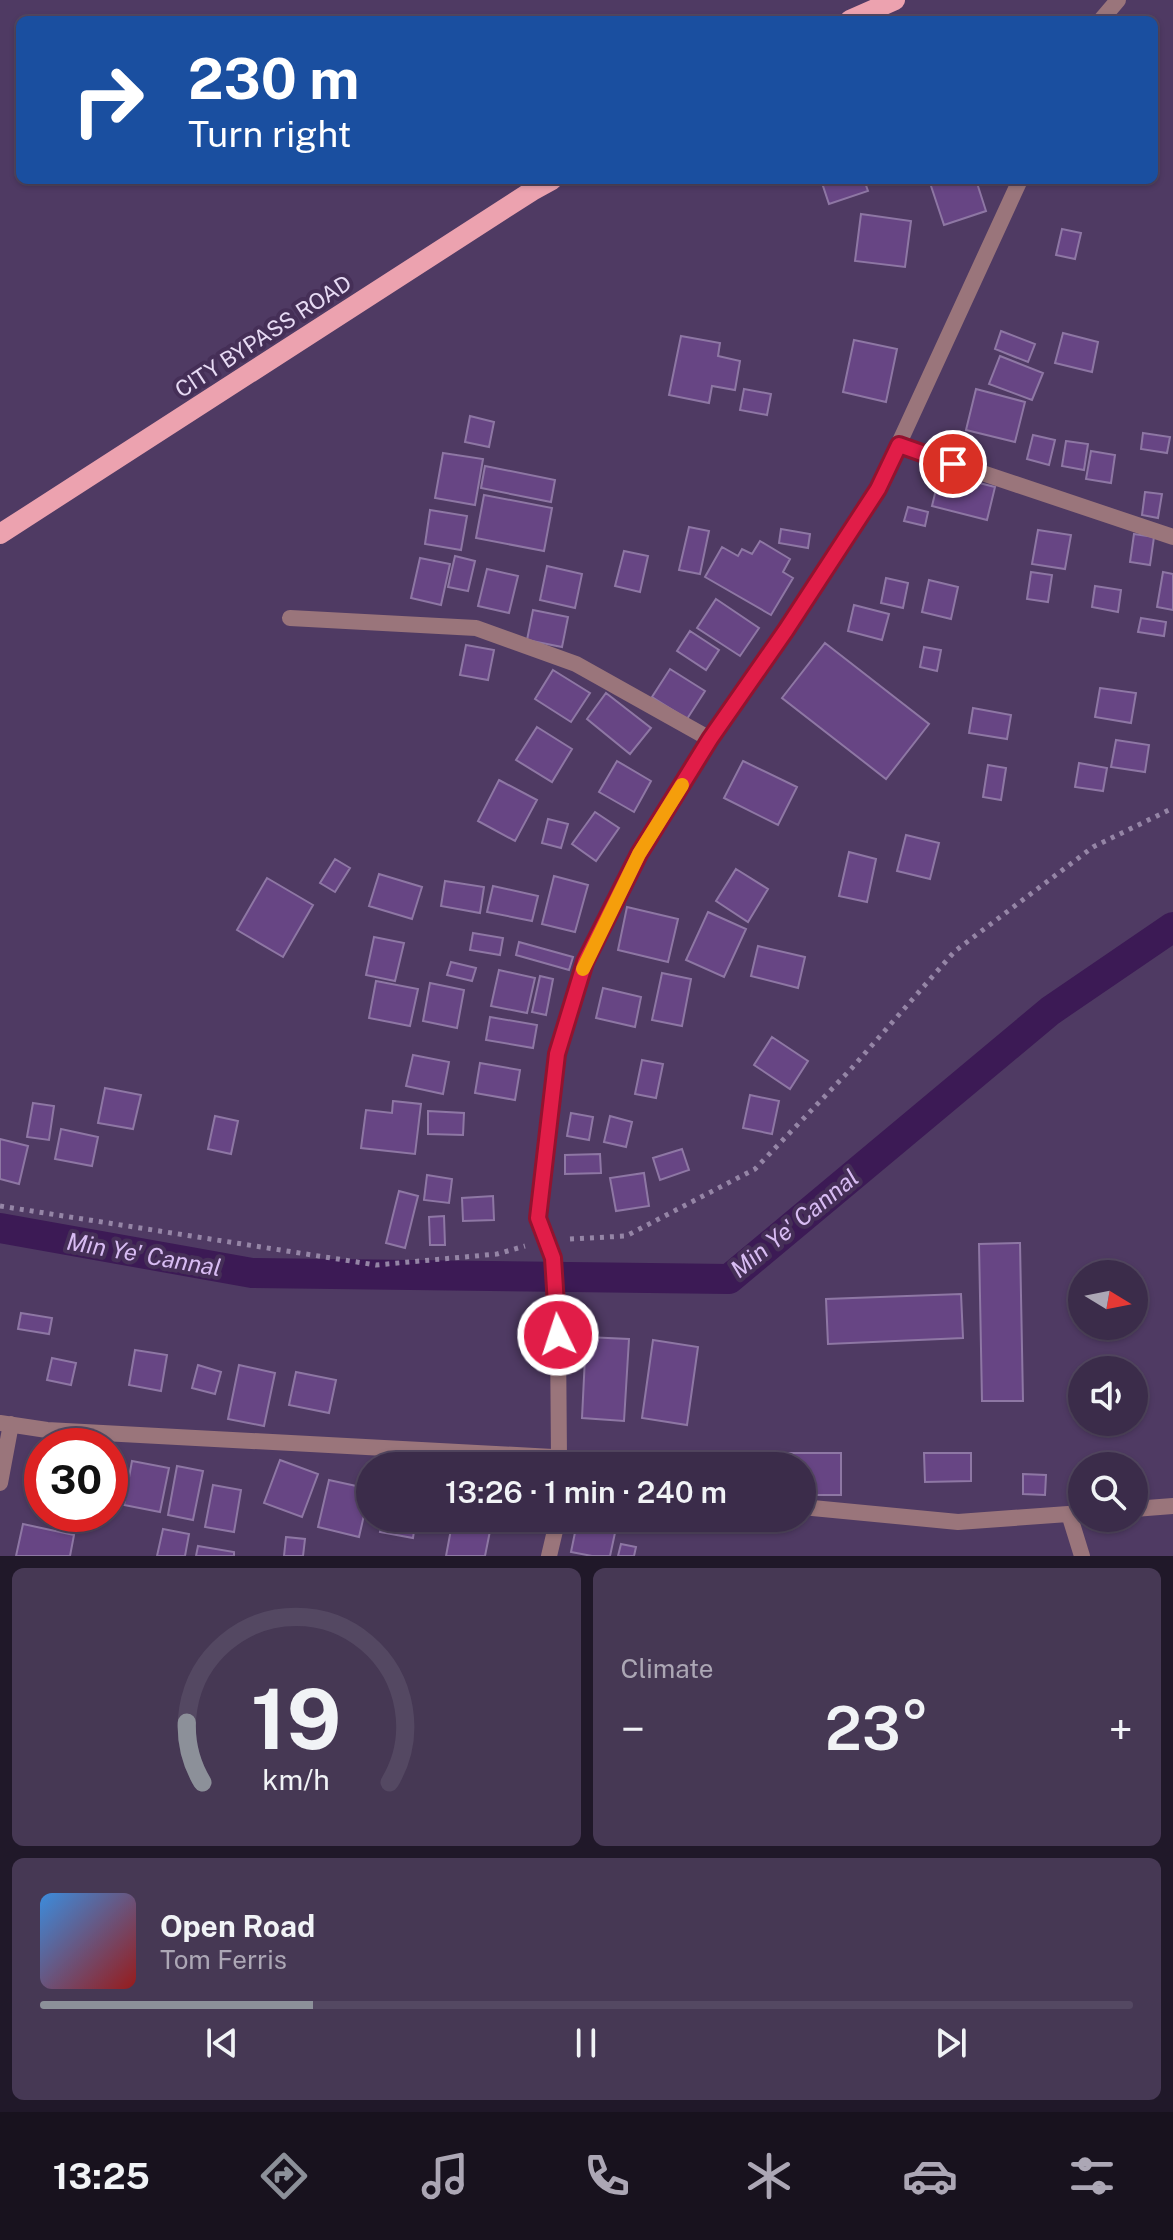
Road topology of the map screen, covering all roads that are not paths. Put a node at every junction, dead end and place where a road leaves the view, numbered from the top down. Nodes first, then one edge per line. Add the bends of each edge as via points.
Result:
1 (895, 0) edge
2 (1118, 0) edge
3 (859, 16) edge
4 (1104, 16) edge
5 (545, 184) edge
6 (1018, 184) edge
7 (899, 445) junction
8 (0, 534) edge
9 (1173, 537) edge
10 (290, 618) dead end
11 (710, 739) junction
12 (6, 1424) edge
13 (415, 1452) edge
14 (565, 1452) edge
15 (0, 1483) edge
16 (1173, 1506) edge
17 (816, 1508) edge
18 (1148, 1508) edge
19 (1068, 1514) edge
20 (555, 1532) edge
21 (1079, 1532) edge
22 (549, 1556) edge
23 (1082, 1556) edge

1 - 3 main road
2 - 4 street
5 - 8 main road, CITY BYPASS ROAD
6 - 7 street
7 - 9 street
7 - 11 street via 878,489
10 - 11 street via 476,628 576,664
11 - 14 street via 639,854 585,962 557,1054 538,1218 553,1258
12 - 13 street
12 - 15 street
16 - 18 street
17 - 19 street via 958,1522
20 - 22 street
21 - 23 street

